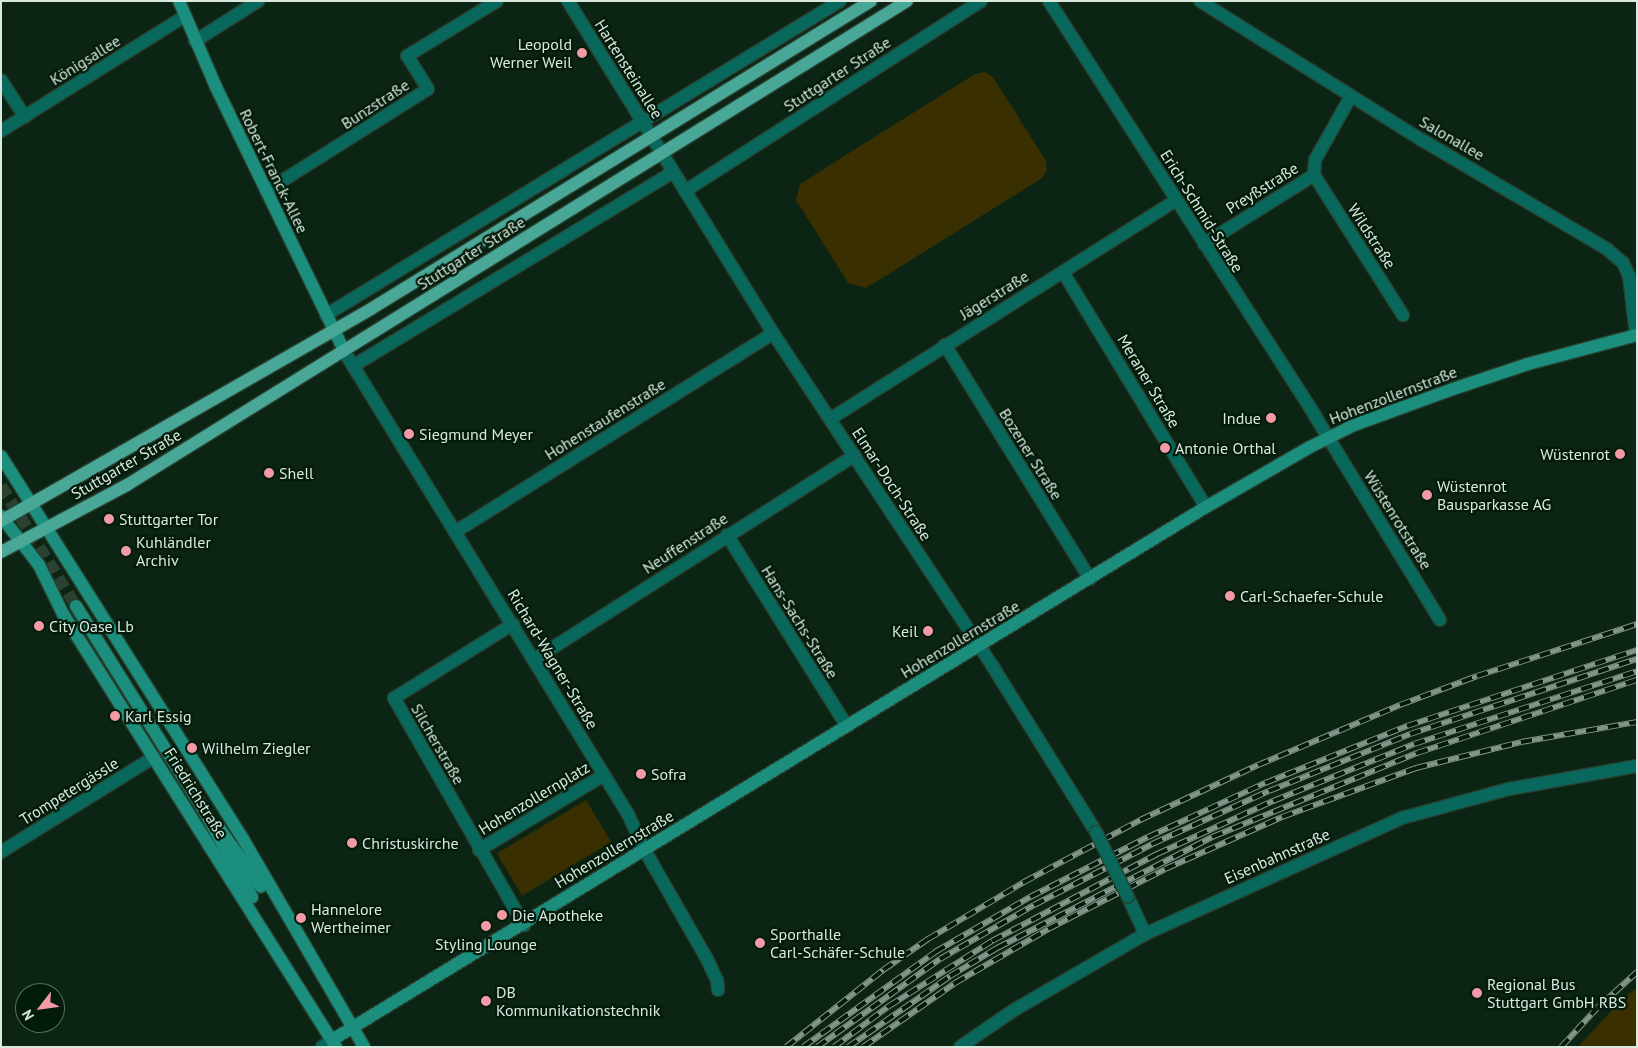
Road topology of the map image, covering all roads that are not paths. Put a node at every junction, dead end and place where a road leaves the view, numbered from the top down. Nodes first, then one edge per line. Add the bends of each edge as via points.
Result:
1 (179, 1) edge
2 (258, 1) edge
3 (497, 1) edge
4 (568, 1) edge
5 (871, 1) edge
6 (907, 1) edge
7 (981, 1) edge
8 (1049, 1) edge
9 (1200, 1) edge
10 (839, 2) edge
11 (186, 16) junction
12 (847, 17) junction
13 (195, 40) junction
14 (1, 80) edge
15 (1351, 96) junction
16 (25, 117) junction
17 (643, 122) junction
18 (1, 131) edge
19 (652, 137) junction
20 (662, 153) junction
21 (673, 172) junction
22 (1314, 175) junction
23 (266, 191) junction
24 (685, 191) junction
25 (1176, 200) junction
26 (1204, 244) junction
27 (1063, 272) junction
28 (326, 315) junction
29 (1404, 315) dead end
30 (333, 330) junction
31 (773, 333) junction
32 (1633, 337) edge
33 (945, 345) junction
34 (344, 351) junction
35 (353, 366) junction
36 (830, 418) junction
37 (1328, 438) junction
38 (1, 456) edge
39 (855, 456) junction
40 (32, 504) junction
41 (1206, 507) junction
42 (2, 519) edge
43 (48, 526) junction
44 (455, 532) junction
45 (726, 536) junction
46 (21, 540) junction
47 (1, 552) edge
48 (1090, 579) junction
49 (76, 606) tunnel mouth
50 (1440, 620) dead end
51 (513, 624) junction
52 (978, 647) junction
53 (535, 659) junction
54 (846, 726) junction
55 (154, 757) junction
56 (1637, 766) edge
57 (604, 775) junction
58 (203, 809) junction
59 (644, 849) junction
60 (478, 850) junction
61 (1, 852) edge
62 (278, 902) junction
63 (524, 925) junction
64 (266, 934) junction
65 (1145, 934) junction
66 (718, 990) dead end
67 (353, 1027) junction
68 (330, 1045) edge
69 (364, 1047) edge
70 (960, 1047) edge

1 - 11 main road, Robert-Franck-Allee
2 - 13 street
3 - 23 street, Bunzstraße via 407,56 428,89
4 - 17 street, Hartensteinallee
5 - 12 main road, Stuttgarter Straße
6 - 20 main road, Stuttgarter Straße
7 - 24 street, Stuttgarter Straße
8 - 25 street, Erich-Schmid-Straße
9 - 15 street, Salonallee
10 - 12 street
10 - 17 street, Stuttgarter Straße
11 - 13 main road, Robert-Franck-Allee
11 - 16 street, Königsallee
12 - 19 main road, Stuttgarter Straße
13 - 23 main road, Robert-Franck-Allee
14 - 16 street
15 - 22 street, Preyßstraße via 1315,160
15 - 32 street, Salonallee via 1586,235 1623,263 1629,276
16 - 18 street, Königsallee
17 - 19 street, Hartensteinallee
17 - 28 street, Stuttgarter Straße
19 - 20 street, Hartensteinallee
19 - 30 main road, Stuttgarter Straße
20 - 21 street, Elmar-Doch-Straße
20 - 34 main road, Stuttgarter Straße
21 - 24 street, Elmar-Doch-Straße
21 - 35 street
22 - 26 street, Preyßstraße
22 - 29 street, Wildstraße
23 - 28 main road, Robert-Franck-Allee
24 - 31 street, Elmar-Doch-Straße
25 - 26 street, Erich-Schmid-Straße
25 - 27 street, Jägerstraße
26 - 37 street, Erich-Schmid-Straße
27 - 33 street, Jägerstraße
27 - 41 street, Meraner Straße
28 - 30 main road, Robert-Franck-Allee
30 - 34 main road, Robert-Franck-Allee
30 - 40 main road, Stuttgarter Straße
31 - 36 street, Elmar-Doch-Straße
31 - 44 street, Hohenstaufenstraße
32 - 37 main road, Hohenzollernstraße via 1481,379 1354,425
33 - 36 street, Jägerstraße
33 - 48 street, Bozener Straße
34 - 35 street, Richard-Wagner-Straße
34 - 43 main road, Stuttgarter Straße via 127,485
35 - 44 street, Richard-Wagner-Straße
36 - 39 street, Elmar-Doch-Straße
37 - 41 main road, Hohenzollernstraße
37 - 50 street, Wüstenrotstraße
38 - 40 main road
39 - 45 street, Neuffenstraße
39 - 52 street, Elmar-Doch-Straße
40 - 42 main road, Stuttgarter Straße
40 - 43 main road
41 - 48 main road, Hohenzollernstraße
42 - 46 main road, Stuttgarter Straße
43 - 46 main road, Stuttgarter Straße
43 - 62 main road, Friedrichstraße via 243,839
44 - 51 street, Richard-Wagner-Straße
45 - 53 street, Neuffenstraße
45 - 54 street, Hans-Sachs-Straße
46 - 47 main road, Stuttgarter Straße
46 - 55 main road, Friedrichstraße via 39,565 63,614
48 - 52 main road, Hohenzollernstraße
49 - 58 main road, Friedrichstraße
51 - 53 street, Richard-Wagner-Straße
51 - 60 street, Silcherstraße via 394,698
52 - 54 main road, Hohenzollernstraße
52 - 65 street, Elmar-Doch-Straße, bridge via 1096,832
53 - 57 street, Richard-Wagner-Straße
54 - 59 main road, Hohenzollernstraße
55 - 61 street, Trompetergässle
55 - 64 main road, Friedrichstraße
56 - 65 street, Eisenbahnstraße via 1509,788 1402,818
57 - 59 street, Richard-Wagner-Straße
57 - 60 street, Hohenzollernplatz
58 - 62 main road, Friedrichstraße via 262,888
58 - 64 main road, Friedrichstraße via 257,908
59 - 63 main road, Hohenzollernstraße
59 - 66 street, Richard-Wagner-Straße via 707,959
60 - 63 street, Hohenzollernplatz
62 - 67 main road, Friedrichstraße
63 - 67 main road, Hohenzollernstraße
64 - 68 main road, Friedrichstraße
65 - 70 street, Eisenbahnstraße via 1014,1010
67 - 68 main road, Hohenzollernstraße
67 - 69 main road, Friedrichstraße

